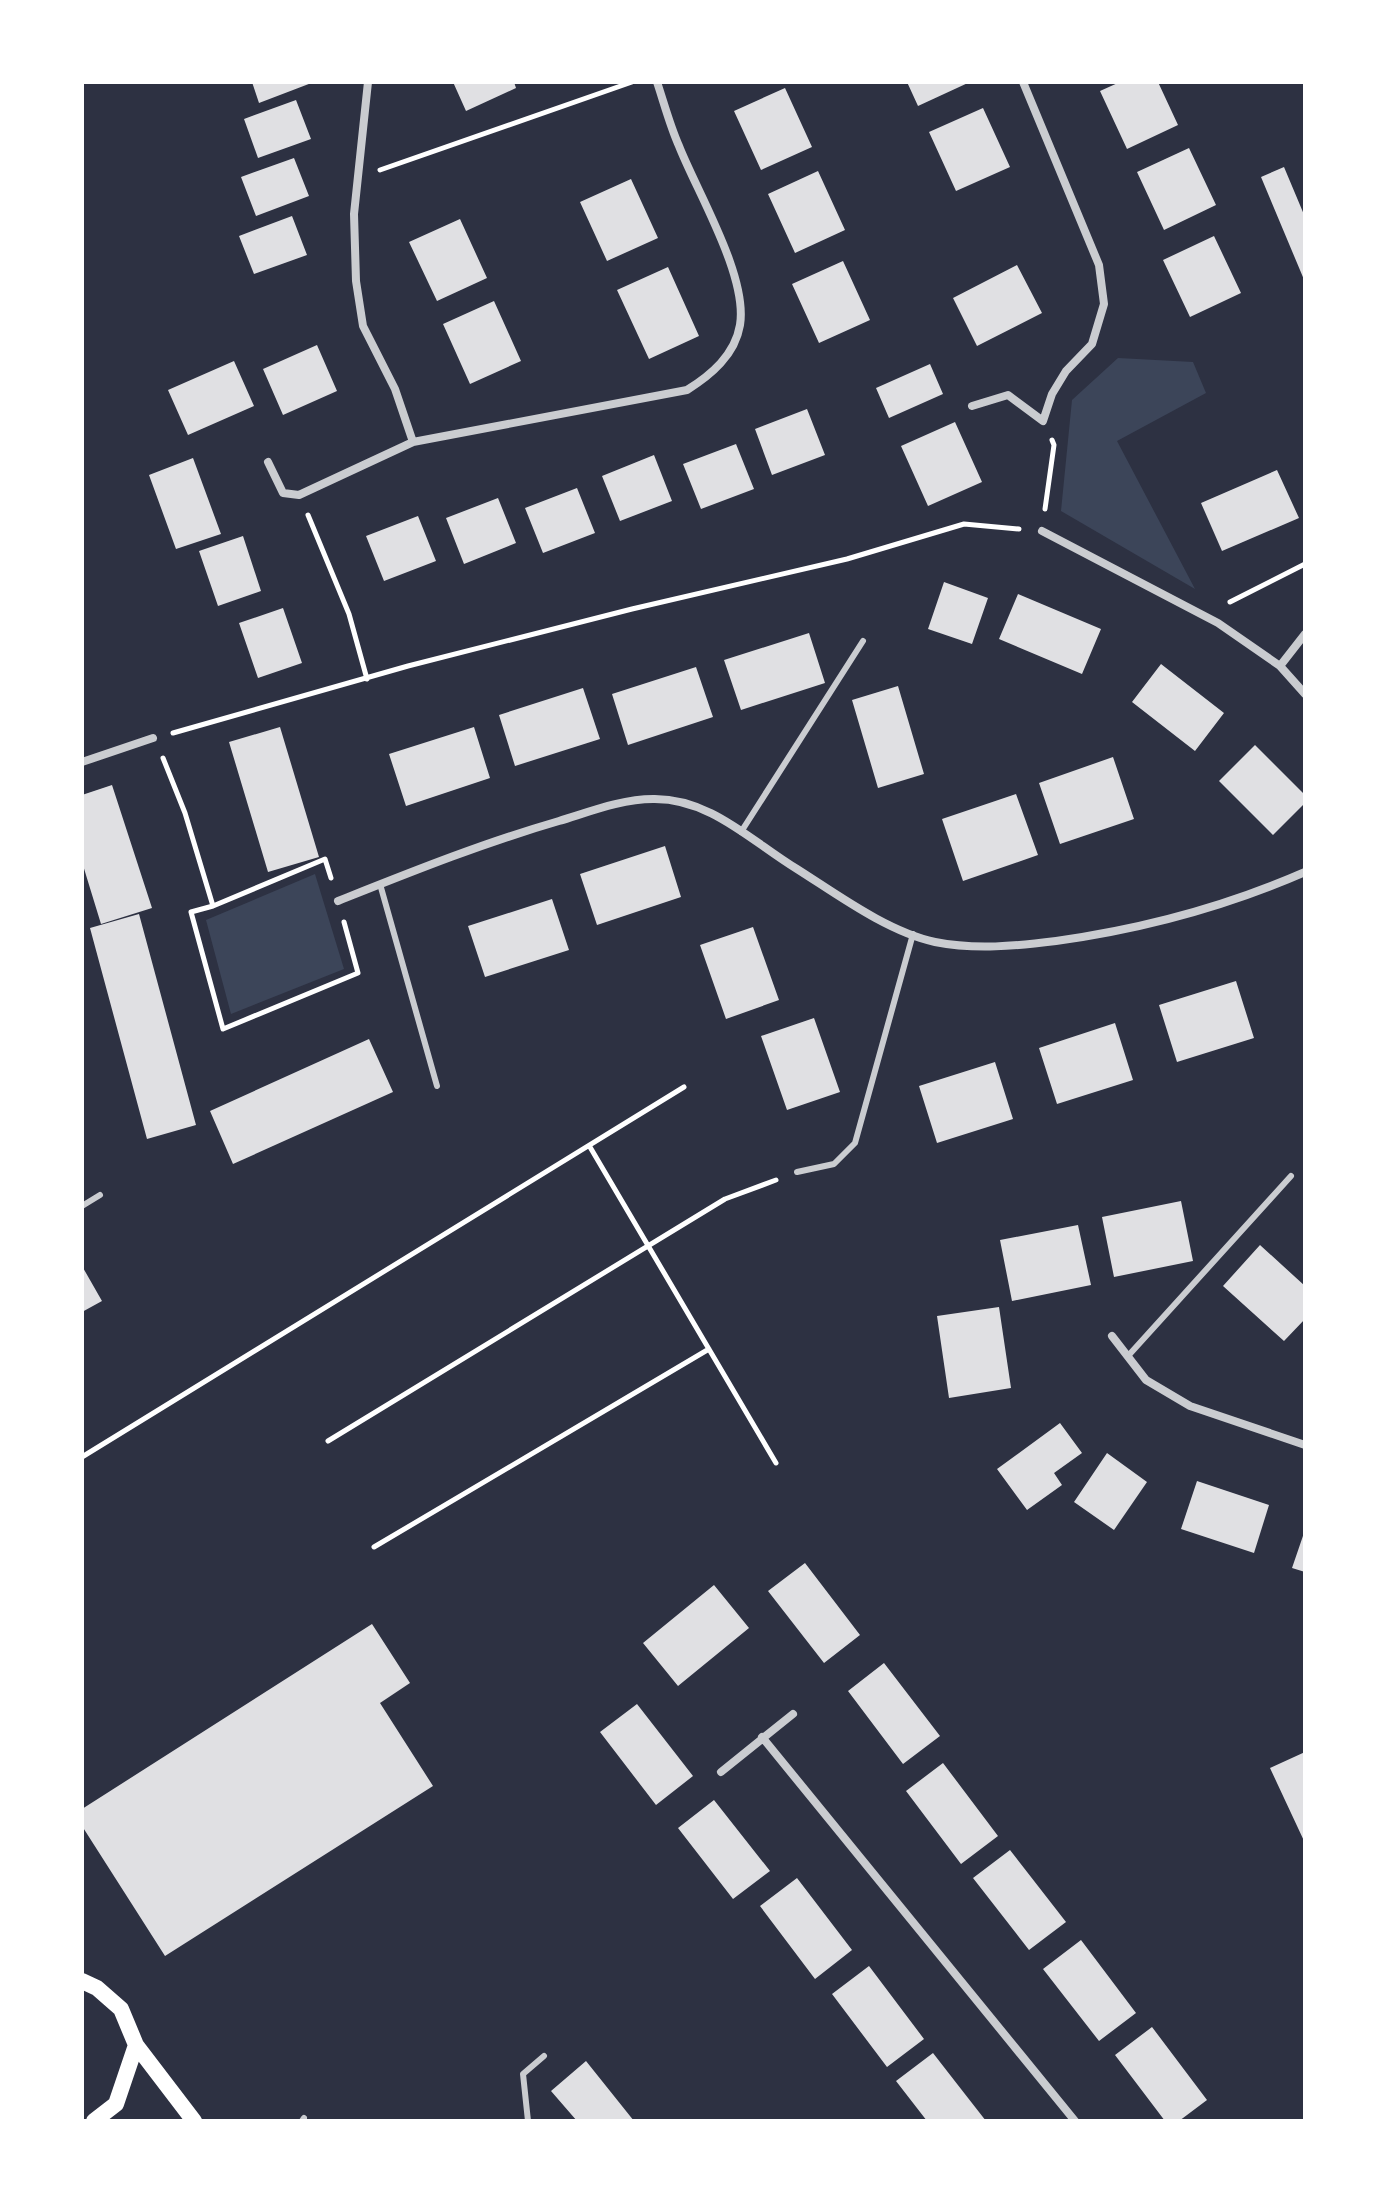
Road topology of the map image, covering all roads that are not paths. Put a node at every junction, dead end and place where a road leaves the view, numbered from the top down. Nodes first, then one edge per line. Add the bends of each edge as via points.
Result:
1 (368, 82) edge
2 (657, 82) edge
3 (1023, 82) edge
4 (972, 406) dead end
5 (413, 442) junction
6 (268, 462) dead end
7 (1042, 531) road end
8 (1305, 634) edge
9 (863, 641) dead end
10 (1280, 666) junction
11 (1305, 694) edge
12 (153, 738) road end
13 (82, 762) edge
14 (741, 832) junction
15 (1305, 872) edge
16 (380, 884) junction
17 (338, 901) road end
18 (913, 934) junction
19 (437, 1086) dead end
20 (797, 1172) road end
21 (1291, 1176) dead end
22 (100, 1195) dead end
23 (82, 1206) edge
24 (1112, 1336) dead end
25 (1128, 1356) junction
26 (1305, 1445) edge
27 (793, 1714) dead end
28 (762, 1737) junction
29 (721, 1772) dead end
30 (82, 1981) edge
31 (136, 2045) junction
32 (544, 2056) dead end
33 (94, 2121) edge
34 (194, 2121) edge
35 (528, 2121) edge
36 (1075, 2121) edge

1 - 5 street via 354,214 356,281 363,326 395,389
2 - 5 street via 737,288 740,326 727,355 713,373 687,390
3 - 4 street via 1099,265 1104,304 1092,344 1066,371 1043,421 1008,395
5 - 6 street via 299,495 283,493
7 - 10 street via 1204,616
8 - 10 street
9 - 14 lane
10 - 11 street
12 - 13 street
14 - 16 street via 686,802 652,799 600,808 480,844
14 - 18 street via 870,915
15 - 18 street via 1186,916 1100,935 1007,947 935,942
16 - 17 street
16 - 19 lane
18 - 20 lane via 855,1143 834,1164
21 - 25 lane
22 - 23 lane
24 - 25 street
25 - 26 street via 1146,1380 1190,1406
27 - 28 street
28 - 29 street
28 - 36 street
30 - 31 main road via 121,2009
31 - 33 main road via 116,2104
31 - 34 main road
32 - 35 lane via 523,2074

